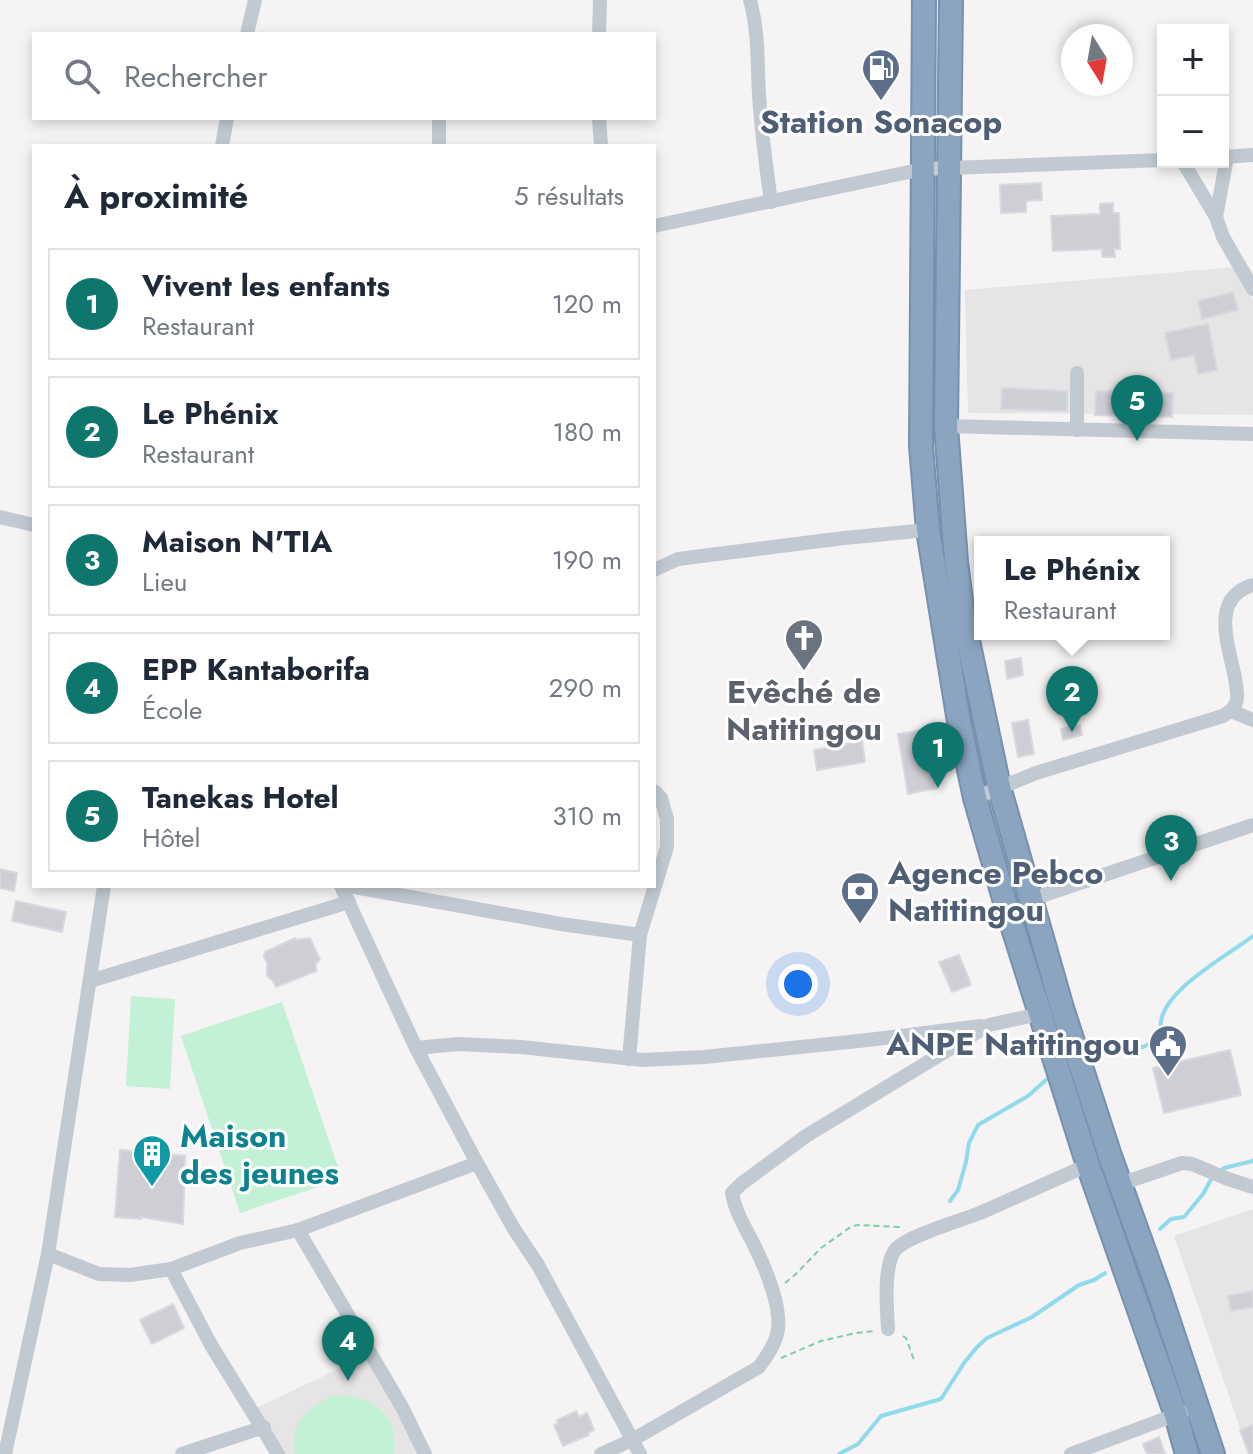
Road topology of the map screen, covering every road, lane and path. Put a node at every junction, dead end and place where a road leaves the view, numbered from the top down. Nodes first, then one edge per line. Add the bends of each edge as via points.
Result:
1 (255, 0) edge
2 (600, 0) edge
3 (750, 0) edge
4 (924, 0) edge
5 (951, 0) edge
6 (247, 32) edge
7 (599, 32) edge
8 (227, 120) edge
9 (439, 120) edge
10 (599, 120) edge
11 (222, 144) edge
12 (439, 144) edge
13 (601, 144) edge
14 (1253, 155) edge
15 (1229, 157) edge
16 (1157, 160) edge
17 (948, 168) junction
18 (1187, 168) edge
19 (1223, 168) edge
20 (923, 169) junction
21 (771, 202) junction
22 (1216, 217) junction
23 (656, 226) edge
24 (1251, 283) edge
25 (1077, 373) dead end
26 (946, 426) junction
27 (1077, 430) junction
28 (1253, 434) edge
29 (0, 517) edge
30 (32, 525) edge
31 (928, 530) junction
32 (656, 569) edge
33 (1253, 585) edge
34 (1231, 711) junction
35 (1253, 720) edge
36 (999, 787) junction
37 (656, 793) edge
38 (975, 798) junction
39 (1253, 825) edge
40 (656, 883) edge
41 (104, 888) edge
42 (342, 888) edge
43 (360, 888) edge
44 (654, 888) edge
45 (1032, 899) junction
46 (349, 902) junction
47 (640, 935) junction
48 (90, 981) junction
49 (1039, 1014) junction
50 (989, 1025) junction
51 (416, 1048) junction
52 (629, 1059) junction
53 (477, 1163) junction
54 (1088, 1165) junction
55 (1120, 1184) junction
56 (1253, 1187) edge
57 (298, 1230) junction
58 (915, 1237) junction
59 (48, 1254) junction
60 (171, 1269) junction
61 (776, 1301) junction
62 (888, 1329) junction
63 (914, 1360) dead end
64 (759, 1367) junction
65 (1197, 1404) junction
66 (0, 1410) edge
67 (1176, 1415) junction
68 (11, 1424) junction
69 (264, 1427) junction
70 (634, 1439) junction
71 (5, 1454) edge
72 (182, 1454) edge
73 (278, 1454) edge
74 (425, 1454) edge
75 (601, 1454) edge
76 (640, 1454) edge
77 (1071, 1454) edge
78 (1187, 1454) edge
79 (1213, 1454) edge

1 - 6 street
2 - 7 street
3 - 21 street
4 - 20 highway
5 - 17 highway
8 - 11 street
9 - 12 street
10 - 13 street
14 - 15 street
16 - 17 street
17 - 20 street
17 - 26 highway
18 - 22 street
19 - 22 street
20 - 21 street
20 - 31 highway via 921,446
21 - 23 street
22 - 24 street
25 - 27 street
26 - 27 street
26 - 36 highway via 963,617
27 - 28 street
29 - 30 street
31 - 32 street via 678,559
31 - 38 highway
33 - 34 street via 1235,594 1227,608 1237,689
34 - 35 street
34 - 36 street
36 - 38 street
36 - 45 highway
37 - 40 street via 667,819 667,847
38 - 49 highway
39 - 45 street
41 - 48 street
42 - 46 street
43 - 47 street
44 - 47 street
45 - 55 highway
46 - 48 street
46 - 51 street
47 - 52 street
48 - 59 street
49 - 50 street
49 - 54 highway
50 - 52 street via 704,1057
50 - 61 street via 806,1136 732,1193
51 - 52 street via 505,1046
51 - 53 street
53 - 57 street
53 - 70 street
54 - 58 street
54 - 67 highway
55 - 56 street via 1182,1163
55 - 65 highway
57 - 60 street via 240,1243
57 - 74 street
58 - 61 path via 899,1226 852,1226 786,1281
58 - 62 street via 896,1248 889,1265
59 - 60 street via 99,1274
59 - 68 street
60 - 69 street via 211,1345
61 - 64 street via 778,1332
62 - 63 path via 906,1338
62 - 64 path via 821,1341
64 - 70 street
65 - 67 street
65 - 79 highway
66 - 68 street
67 - 77 street
67 - 78 highway
68 - 71 street
69 - 72 street
69 - 73 street
70 - 75 street
70 - 76 street

